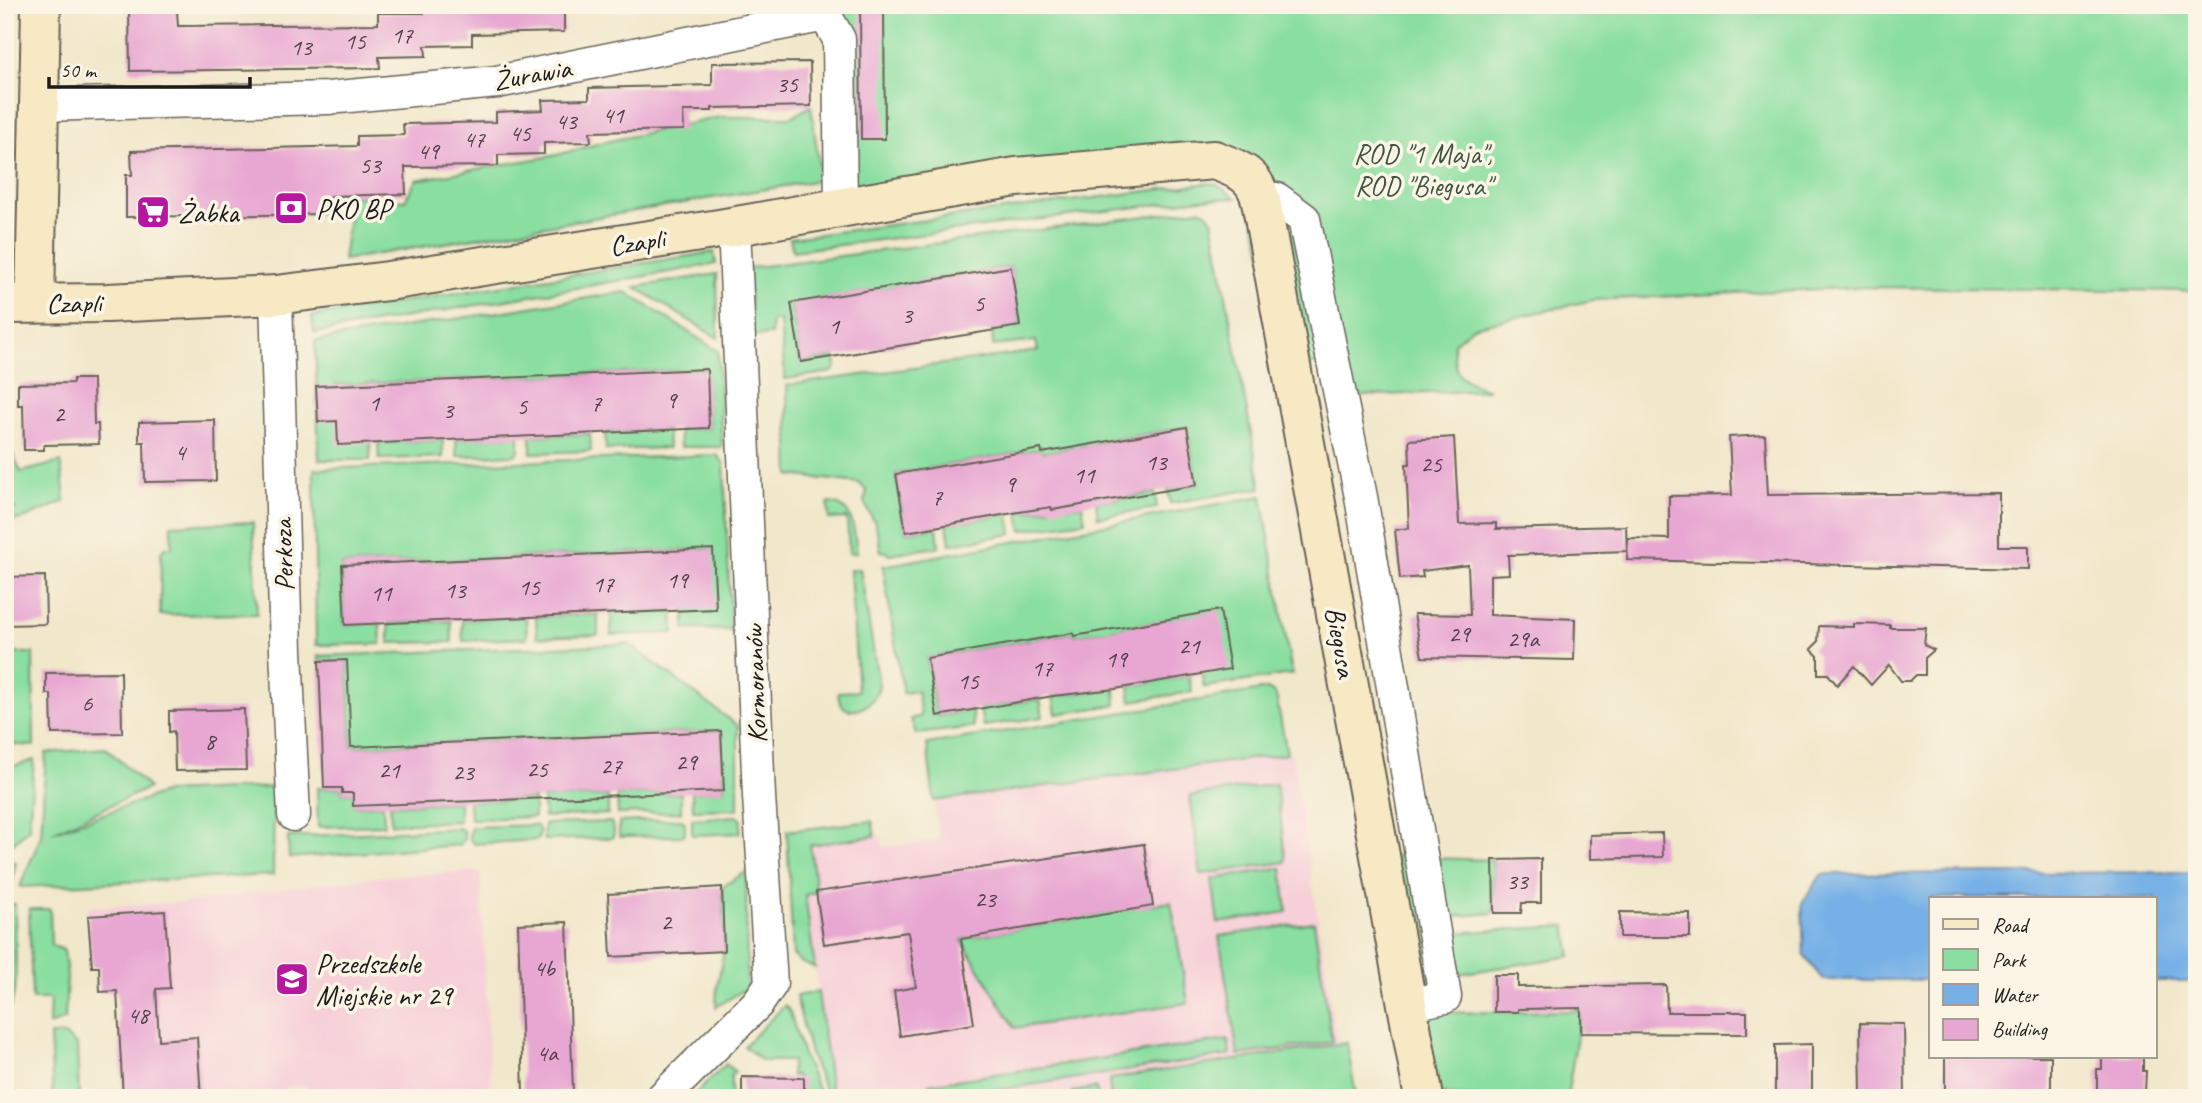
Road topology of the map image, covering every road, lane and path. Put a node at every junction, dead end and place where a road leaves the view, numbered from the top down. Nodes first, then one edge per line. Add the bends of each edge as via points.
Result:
1 (41, 5) edge
2 (39, 105) junction
3 (1259, 194) joint
4 (841, 208) junction
5 (734, 226) junction
6 (276, 295) junction
7 (20, 304) edge
8 (294, 815) dead end
9 (662, 1098) edge
10 (1424, 1098) edge

1 - 2 street
2 - 4 street, Żurawia via 328,97 497,82 825,15 839,39
2 - 7 street
3 - 4 street, Czapli via 1241,170 1214,160 1016,177
3 - 10 street, Biegusa
4 - 5 street, Czapli
5 - 6 street, Czapli
5 - 9 street, Kormoranów via 771,984 758,1003
6 - 7 street, Czapli
6 - 8 street, Perkoza

